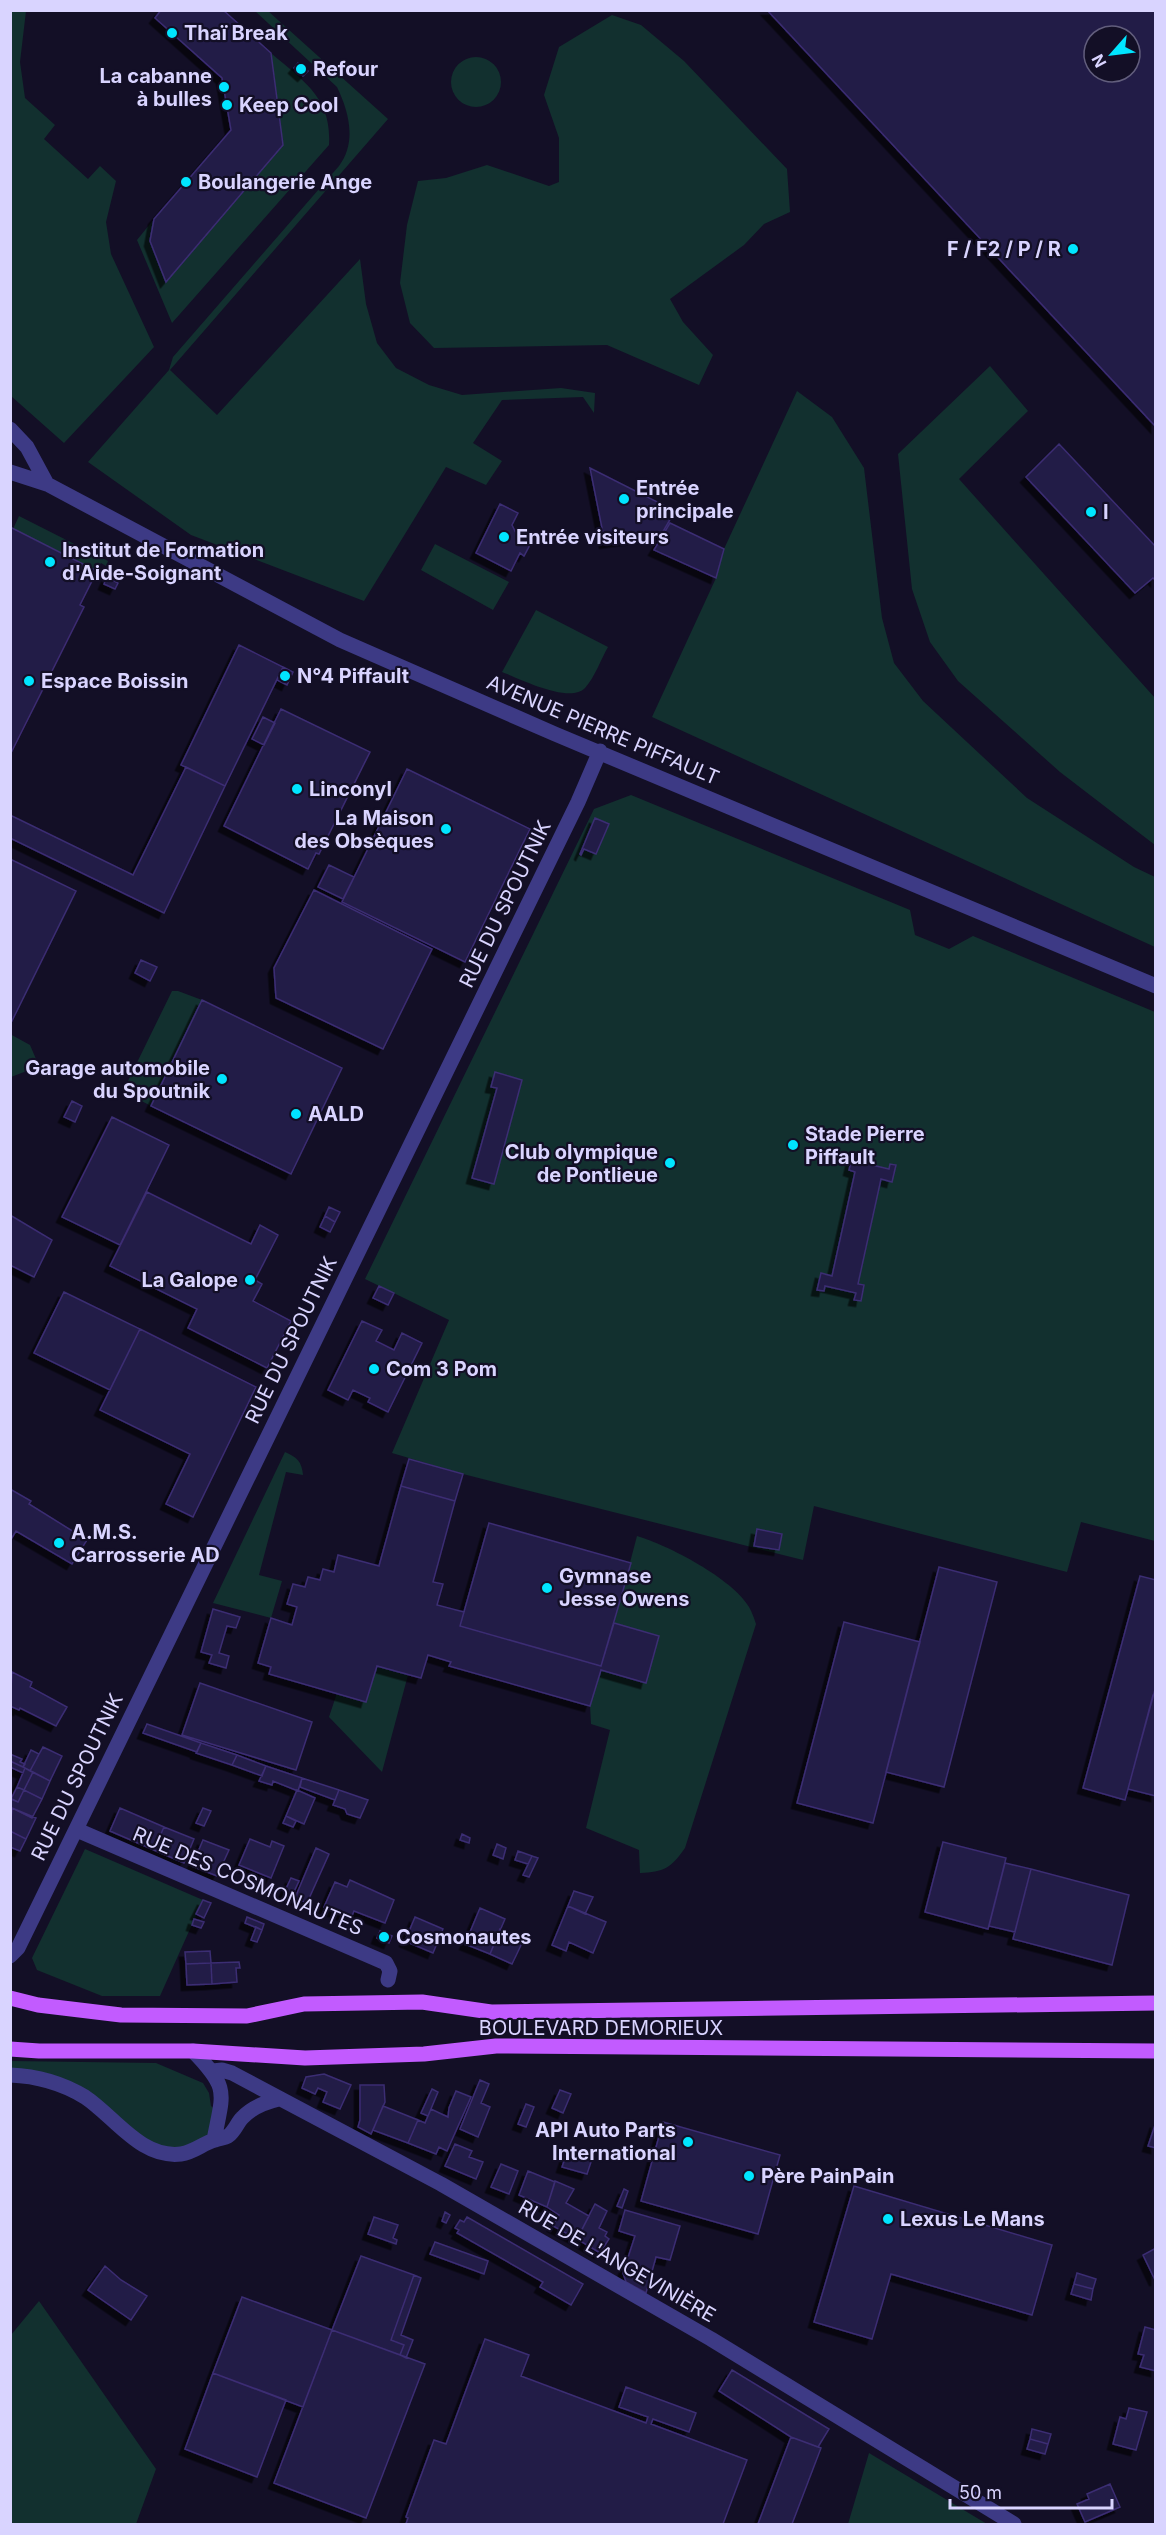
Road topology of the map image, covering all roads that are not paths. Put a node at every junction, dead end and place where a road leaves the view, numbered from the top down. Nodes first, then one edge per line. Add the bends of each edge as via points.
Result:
1 (10, 429) edge
2 (10, 435) edge
3 (27, 447) junction
4 (10, 472) edge
5 (47, 484) junction
6 (600, 751) junction
7 (1155, 986) edge
8 (77, 1830) junction
9 (14, 1952) edge
10 (388, 1980) dead end
11 (10, 1998) edge
12 (1155, 2003) edge
13 (38, 2005) junction
14 (10, 2009) edge
15 (10, 2049) edge
16 (193, 2051) junction
17 (1155, 2051) edge
18 (213, 2071) junction
19 (10, 2075) edge
20 (279, 2099) junction
21 (214, 2140) junction
22 (1014, 2524) edge

1 - 3 street
2 - 3 street
3 - 5 street
4 - 5 street, AVENUE PIERRE PIFFAULT
5 - 6 street, AVENUE PIERRE PIFFAULT via 340,640
6 - 7 street, AVENUE PIERRE PIFFAULT
6 - 8 street, RUE DU SPOUTNIK
8 - 9 street, RUE DU SPOUTNIK
8 - 10 street, RUE DES COSMONAUTES via 386,1964 390,1971
11 - 13 main road
12 - 13 main road, BOULEVARD DEMORIEUX via 491,2013 422,2002 304,2004 247,2016 121,2015
13 - 14 main road
15 - 16 main road, BOULEVARD DEMORIEUX
16 - 17 main road, BOULEVARD DEMORIEUX via 305,2058 424,2055 496,2046
16 - 18 street
18 - 20 street, RUE DE L'ANGEVINIÈRE via 232,2073
18 - 21 street via 222,2104
19 - 21 street via 29,2076 67,2088 86,2098 139,2142 159,2152 180,2154
20 - 21 street via 256,2108 229,2135
20 - 22 street, RUE DE L'ANGEVINIÈRE via 441,2184 700,2333

